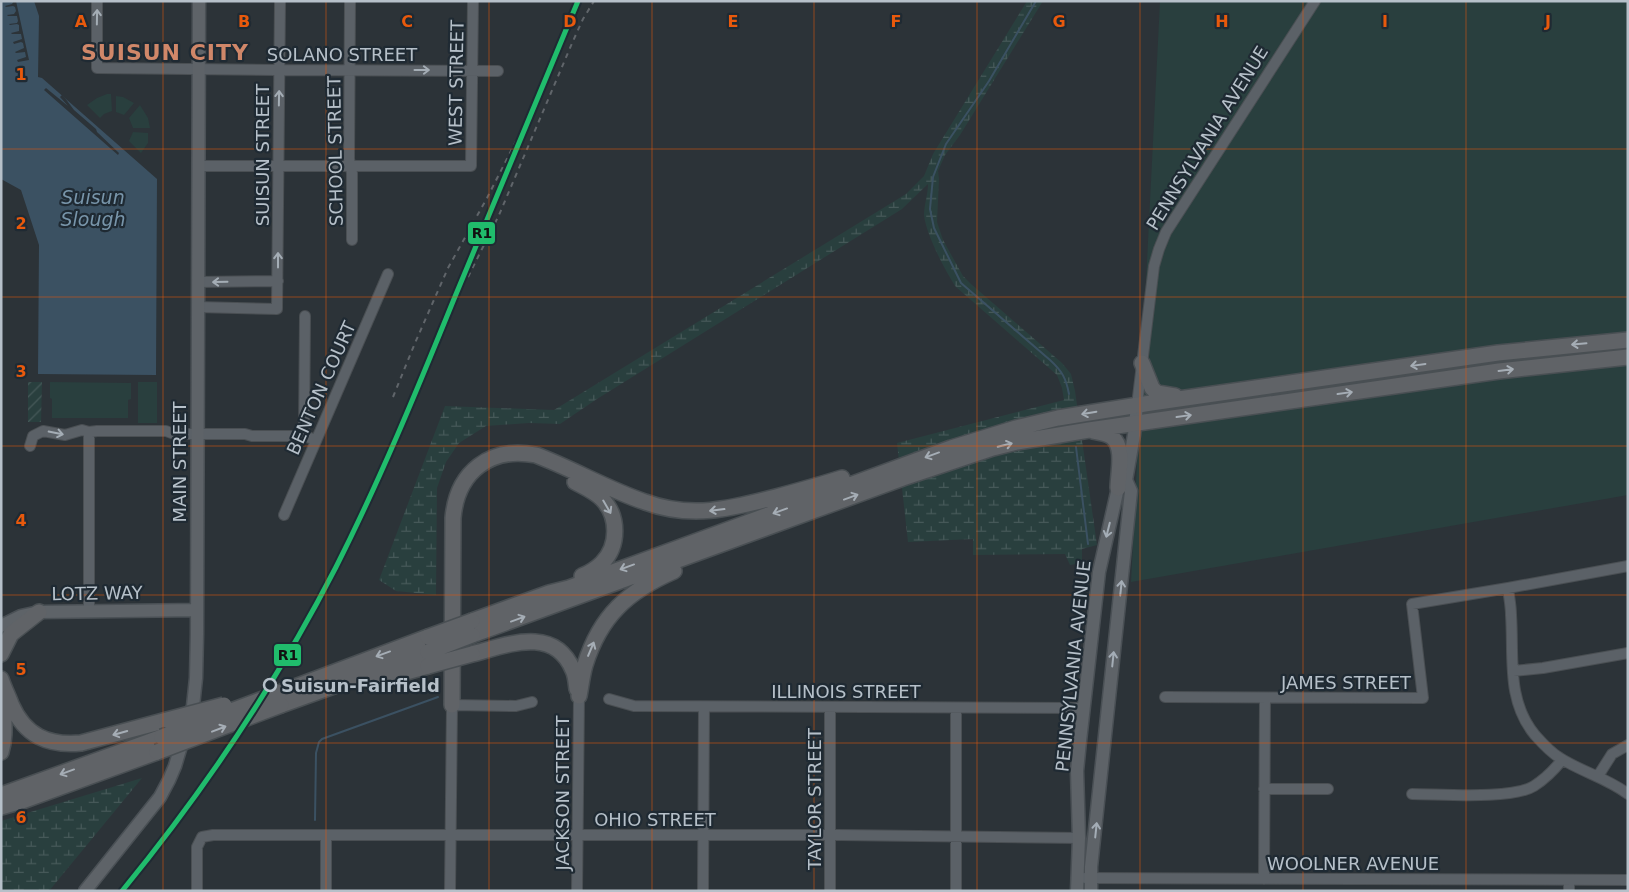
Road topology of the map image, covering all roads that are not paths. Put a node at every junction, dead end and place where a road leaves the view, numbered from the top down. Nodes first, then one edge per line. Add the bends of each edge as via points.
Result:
1 (97, 1) edge
2 (199, 1) edge
3 (280, 1) edge
4 (350, 1) edge
5 (473, 1) edge
6 (1315, 1) edge
7 (198, 69) junction
8 (279, 70) junction
9 (350, 70) junction
10 (472, 70) junction
11 (498, 71) dead end
12 (198, 166) junction
13 (278, 166) junction
14 (351, 166) junction
15 (352, 240) dead end
16 (388, 274) dead end
17 (278, 281) junction
18 (198, 282) junction
19 (197, 307) junction
20 (305, 316) dead end
21 (1628, 340) edge
22 (1628, 358) edge
23 (1142, 363) junction
24 (1186, 398) junction
25 (1137, 405) junction
26 (1136, 423) junction
27 (1089, 430) junction
28 (89, 432) junction
29 (197, 434) junction
30 (304, 436) junction
31 (316, 440) junction
32 (30, 446) dead end
33 (900, 467) junction
34 (472, 474) junction
35 (1122, 484) junction
36 (814, 511) junction
37 (284, 515) dead end
38 (1628, 566) edge
39 (1508, 588) junction
40 (549, 593) junction
41 (90, 610) junction
42 (197, 610) junction
43 (39, 612) junction
44 (1, 626) edge
45 (472, 628) junction
46 (428, 652) junction
47 (1, 654) edge
48 (1628, 654) edge
49 (1513, 671) junction
50 (3, 684) edge
51 (321, 688) junction
52 (578, 696) junction
53 (1165, 697) dead end
54 (1265, 698) junction
55 (280, 699) junction
56 (609, 699) dead end
57 (532, 702) dead end
58 (452, 705) junction
59 (704, 706) junction
60 (830, 707) junction
61 (956, 708) junction
62 (1083, 708) junction
63 (1628, 745) edge
64 (1, 752) edge
65 (1562, 760) junction
66 (1598, 776) junction
67 (1264, 789) junction
68 (1328, 789) dead end
69 (1412, 794) dead end
70 (1628, 794) edge
71 (1, 795) edge
72 (25, 800) junction
73 (1, 807) edge
74 (1, 813) edge
75 (326, 835) junction
76 (450, 835) junction
77 (578, 835) junction
78 (704, 835) junction
79 (830, 835) junction
80 (956, 836) junction
81 (1079, 838) junction
82 (1264, 879) junction
83 (1628, 880) edge
84 (1084, 884) edge
85 (1569, 885) edge
86 (85, 891) edge
87 (197, 891) edge
88 (326, 891) edge
89 (450, 891) edge
90 (578, 891) edge
91 (703, 891) edge
92 (830, 891) edge
93 (956, 891) edge

7 -> 1 street, SOLANO STREET via 96,68
2 - 7 main road, MAIN STREET
3 - 8 street, SUISUN STREET
4 - 9 street, SCHOOL STREET
5 - 10 street, WEST STREET
6 - 23 street, PENNSYLVANIA AVENUE via 1166,232 1154,266
7 - 8 street, SOLANO STREET
7 - 12 main road, MAIN STREET
8 - 9 street, SOLANO STREET
13 -> 8 street, SUISUN STREET
9 -> 10 street, SOLANO STREET
9 - 14 street, SCHOOL STREET
10 - 11 street, SOLANO STREET
10 - 14 street, WEST STREET via 471,166
12 - 13 street
12 - 18 main road, MAIN STREET
13 - 14 street
17 -> 13 street, SUISUN STREET
14 - 15 street, SCHOOL STREET
16 - 31 street, BENTON COURT
17 -> 18 street
17 - 19 street, SUISUN STREET via 277,309
18 - 19 main road, MAIN STREET
19 - 29 main road, MAIN STREET
20 - 30 street
21 -> 24 highway via 1498,353
26 -> 22 highway via 1500,371
23 - 24 highway via 1157,393
23 - 25 street, PENNSYLVANIA AVENUE
24 - 25 highway
25 - 26 main road, PENNSYLVANIA AVENUE
25 -> 33 highway via 1016,428
26 - 27 highway
26 - 35 main road, PENNSYLVANIA AVENUE
27 - 35 highway via 1112,437 1117,442
36 -> 27 highway via 993,448
28 - 29 street
32 -> 28 street via 33,436 43,431 60,434
28 - 41 street
29 - 30 street
29 - 42 main road, MAIN STREET
30 - 31 street
31 - 37 street, BENTON COURT
33 -> 34 highway via 872,470 740,506 704,512 672,510 645,503 550,460 522,452 498,455 476,467
33 -> 40 highway
34 -> 40 highway via 500,461 531,461 590,490 610,511 615,538 603,563
34 - 58 highway via 457,496 452,518
35 -> 62 main road, PENNSYLVANIA AVENUE via 1099,572
84 -> 35 main road, PENNSYLVANIA AVENUE via 1091,867 1131,491
45 -> 36 highway
52 -> 36 highway via 584,667 598,634 616,609 640,588 686,566 788,526
38 - 39 street, JAMES STREET
39 - 49 street
39 - 54 street, JAMES STREET via 1412,604 1423,698
40 - 45 highway
41 - 42 main road, LOTZ WAY
41 - 43 main road, LOTZ WAY
42 - 86 main road, MAIN STREET via 195,696 172,774 160,797
43 - 44 main road, LOTZ WAY
43 - 47 highway via 11,634
45 - 46 highway, bridge
46 - 51 highway
46 -> 51 highway
46 - 52 highway, bridge via 472,654 524,641 548,644 567,659
48 - 49 street
49 - 65 street via 1518,707 1528,727 1547,749
55 -> 50 highway, bridge via 253,697 81,743 56,743 32,733 22,724
50 - 64 highway via 5,734
51 - 55 highway
51 - 55 highway
52 - 77 street, JACKSON STREET
53 - 54 street, JAMES STREET
54 - 67 street
55 -> 71 highway, bridge
72 -> 55 highway, bridge via 157,752
56 - 59 street, ILLINOIS STREET via 634,706
57 - 58 street via 516,706
58 - 76 street
59 - 60 street, ILLINOIS STREET
59 - 78 street
60 - 61 street, ILLINOIS STREET
60 - 79 street, TAYLOR STREET
61 - 62 street, ILLINOIS STREET
61 - 80 street
62 - 81 main road, PENNSYLVANIA AVENUE via 1077,771
63 - 66 street via 1612,754
65 - 66 street
65 - 69 street via 1533,787 1514,793
66 - 70 street
67 - 68 street
67 - 82 street
72 - 73 highway
72 - 74 highway
75 - 76 street, OHIO STREET
75 - 87 street, OHIO STREET via 202,837 197,847
75 - 88 street
76 - 77 street, OHIO STREET
76 - 89 street
77 - 78 street, OHIO STREET
77 - 90 street, JACKSON STREET
78 - 79 street, OHIO STREET
78 - 91 street
79 - 80 street, OHIO STREET
79 - 92 street, TAYLOR STREET
80 - 81 street, OHIO STREET
80 - 93 street
81 - 84 main road, PENNSYLVANIA AVENUE
82 - 84 street, WOOLNER AVENUE
82 - 85 street, WOOLNER AVENUE
83 - 85 street, WOOLNER AVENUE

